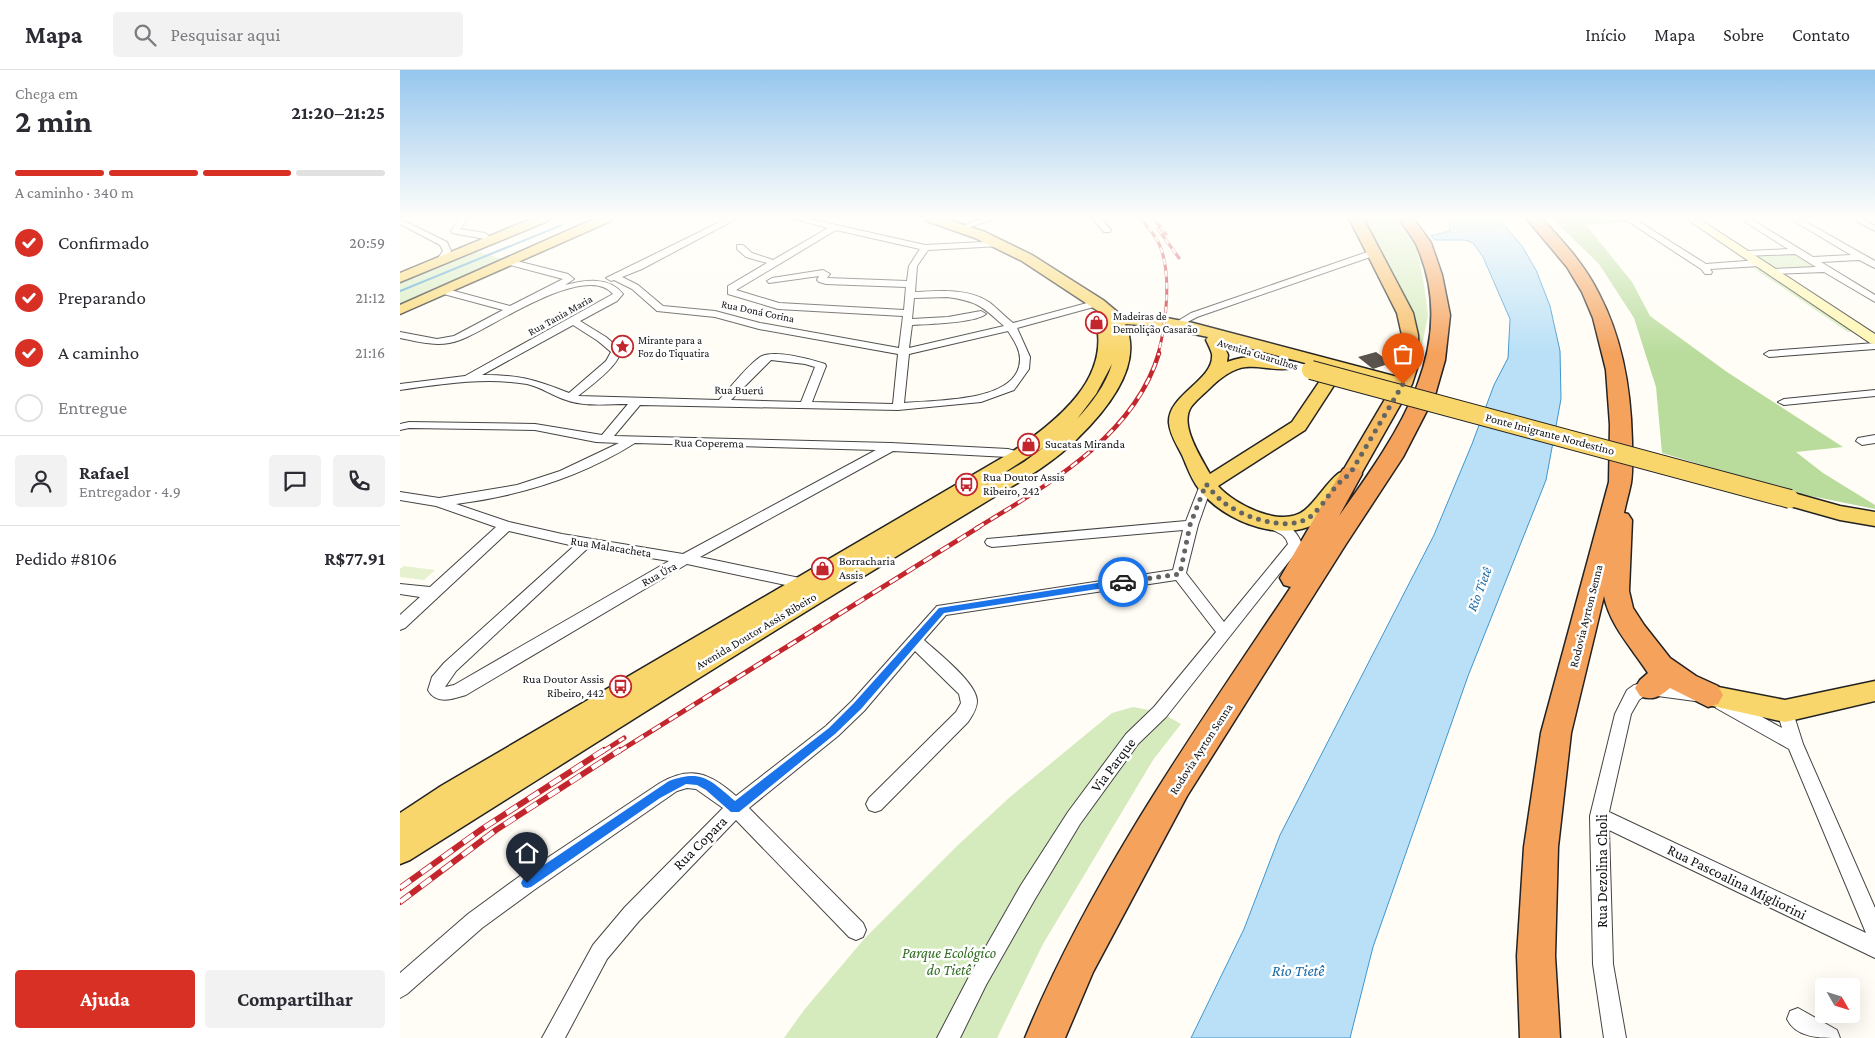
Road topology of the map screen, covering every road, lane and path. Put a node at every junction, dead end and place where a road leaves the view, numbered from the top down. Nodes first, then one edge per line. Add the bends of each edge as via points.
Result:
1 (436, 263) edge
2 (499, 263) edge
3 (529, 263) edge
4 (648, 263) edge
5 (773, 263) edge
6 (915, 263) edge
7 (1036, 263) edge
8 (1344, 263) edge
9 (1378, 263) edge
10 (1430, 263) edge
11 (1572, 263) edge
12 (1696, 263) edge
13 (1758, 263) edge
14 (1759, 263) edge
15 (1817, 263) edge
16 (1825, 269) junction
17 (1772, 272) junction
18 (616, 277) junction
19 (400, 278) edge
20 (772, 281) dead end
21 (588, 283) junction
22 (911, 284) junction
23 (443, 291) junction
24 (545, 293) junction
25 (910, 295) junction
26 (1875, 299) edge
27 (703, 305) dead end
28 (1101, 309) junction
29 (400, 310) edge
30 (514, 310) junction
31 (981, 314) dead end
32 (908, 317) junction
33 (730, 318) junction
34 (574, 322) junction
35 (1178, 324) junction
36 (1011, 328) junction
37 (1194, 328) junction
38 (400, 335) edge
39 (1214, 340) junction
40 (1875, 340) edge
41 (1123, 344) junction
42 (1875, 346) edge
43 (904, 352) junction
44 (1770, 354) dead end
45 (1286, 365) junction
46 (1338, 366) junction
47 (1310, 370) junction
48 (469, 378) junction
49 (1207, 381) junction
50 (1403, 384) junction
51 (400, 387) edge
52 (1875, 393) edge
53 (570, 398) junction
54 (636, 402) junction
55 (1784, 402) dead end
56 (722, 403) junction
57 (805, 406) junction
58 (898, 407) junction
59 (400, 427) edge
60 (1061, 435) junction
61 (605, 439) junction
62 (1875, 439) edge
63 (1862, 440) dead end
64 (631, 441) junction
65 (892, 447) junction
66 (1025, 461) junction
67 (1350, 474) junction
68 (1620, 482) junction
69 (1206, 484) junction
70 (400, 496) edge
71 (438, 502) junction
72 (1875, 519) edge
73 (1272, 524) junction
74 (1190, 525) junction
75 (506, 526) junction
76 (584, 542) junction
77 (992, 542) dead end
78 (685, 560) junction
79 (1180, 574) junction
80 (814, 586) junction
81 (400, 589) edge
82 (433, 593) junction
83 (400, 624) edge
84 (1223, 631) junction
85 (914, 640) junction
86 (1253, 668) junction
87 (1655, 677) junction
88 (1875, 691) edge
89 (1708, 695) junction
90 (1785, 711) junction
91 (1795, 744) junction
92 (875, 804) dead end
93 (735, 808) junction
94 (1599, 816) junction
95 (400, 829) edge
96 (400, 850) edge
97 (856, 930) dead end
98 (1875, 931) edge
99 (1875, 948) edge
100 (400, 987) edge
101 (1798, 1019) dead end
102 (553, 1038) edge
103 (948, 1038) edge
104 (1045, 1038) edge
105 (1540, 1038) edge
106 (1616, 1038) edge
107 (1829, 1038) edge

1 - 19 main road
2 - 23 main road
3 - 24 street via 568,277 566,282
4 - 18 street
5 - 32 street via 731,288 732,293 778,306
6 - 22 street
7 - 28 main road via 1056,274
8 - 35 street via 1194,315
9 - 50 highway via 1407,320 1410,362
10 - 86 highway, Rodovia Ayrton Senna via 1440,315 1436,360 1425,395 1392,457
11 - 68 highway, Rodovia Ayrton Senna via 1596,302 1611,344 1620,388
12 - 13 street via 1706,270
14 - 17 main road
15 - 16 street
16 - 17 street
16 - 26 street
17 - 40 main road
18 - 21 street
18 - 33 street, Rua Doná Corina via 629,282 660,309
20 - 22 street via 823,273 822,280 826,282
21 - 24 street, Rua Tania Maria
21 - 34 street, Rua Tania Maria via 610,286 618,294
22 - 25 street
23 - 29 main road
23 - 30 street
24 - 30 street
25 - 32 street
25 - 36 street via 932,293 978,300
27 - 33 street via 725,312
28 - 35 main road, Avenida Guarulhos
28 - 36 street
28 - 41 main road via 1120,330
28 - 60 main road, Avenida Doutor Assis Ribeiro via 1108,342 1105,361
30 - 38 street via 472,332 448,340
31 - 32 street via 948,320
32 - 43 street
33 - 43 street, Rua Doná Corina
34 - 48 street, Rua Tania Maria
34 - 53 street via 616,351 610,363
35 - 37 main road, Avenida Guarulhos
36 - 43 street
36 - 58 street, Rua Buerú via 1025,357 1024,369 1010,388 980,398
37 - 46 main road, Avenida Guarulhos
37 - 47 main road, Avenida Guarulhos
39 - 41 main road, Avenida Guarulhos via 1173,327 1151,326 1130,331
39 - 45 main road, Avenida Guarulhos
39 - 49 main road via 1220,360
41 - 60 main road, Avenida Doutor Assis Ribeiro via 1118,371 1108,390 1093,412
42 - 44 street
43 - 58 street
45 - 47 main road, Avenida Guarulhos
45 - 49 main road via 1239,362
46 - 50 main road, Avenida Guarulhos
46 - 69 main road via 1299,426
47 - 72 main road, Ponte Imigrante Nordestino, bridge via 1840,513
48 - 51 street, Rua Buerú
48 - 53 street, Rua Buerú via 527,381
49 - 69 main road via 1180,410 1178,420 1182,436
50 - 67 highway
52 - 55 street
53 - 54 street, Rua Buerú
54 - 56 street, Rua Buerú
54 - 61 street
56 - 57 street, Rua Buerú
56 - 57 street via 764,360 776,357 821,366
57 - 58 street, Rua Buerú
59 - 61 street, Rua Coperema via 535,427
60 - 66 main road, Avenida Doutor Assis Ribeiro
61 - 64 street, Rua Coperema
62 - 63 street
64 - 65 street, Rua Coperema
64 - 71 street via 591,463 527,487 477,498
65 - 66 street, Rua Coperema via 1008,453
65 - 78 street, Rua Úra
66 - 80 main road, Avenida Doutor Assis Ribeiro
67 - 73 main road via 1338,482 1310,516 1301,521
67 - 86 highway via 1257,642
68 - 87 highway via 1616,591 1620,609
68 - 105 highway, Rodovia Ayrton Senna via 1556,733 1541,847 1536,956
69 - 73 main road via 1234,509
69 - 74 street
70 - 71 street, Rua Malacacheta
71 - 75 street, Rua Malacacheta
73 - 84 street, Via Parque via 1290,532 1295,545
74 - 77 street
74 - 79 street
75 - 76 street, Rua Malacacheta
75 - 82 street
76 - 78 street, Rua Malacacheta
76 - 78 street, Rua Úra via 450,667 438,682 436,690 440,694 460,690
78 - 80 street, Rua Malacacheta
79 - 84 street
79 - 85 street, Rua Copara via 942,610
80 - 95 main road, Avenida Doutor Assis Ribeiro via 452,795
80 - 96 main road, Avenida Doutor Assis Ribeiro
81 - 82 street
82 - 83 street
84 - 103 street, Via Parque via 1160,712 1132,739 1074,818 1023,900
85 - 92 street via 965,689 970,703 962,717
85 - 93 street, Rua Copara via 858,706 832,731
86 - 104 highway, Rodovia Ayrton Senna via 1176,786 1080,959
87 - 89 highway via 1686,684
87 - 94 street, Rua Dezolina Choli via 1633,695 1623,714
88 - 90 main road
89 - 90 main road
89 - 91 street
90 - 91 street
91 - 98 street
93 - 97 street
93 - 100 street via 698,780 672,785 527,883 468,928
93 - 102 street, Rua Copara via 632,914 600,952
94 - 99 street, Rua Pascoalina Migliorini
94 - 106 street, Rua Dezolina Choli via 1603,964
101 - 107 street

